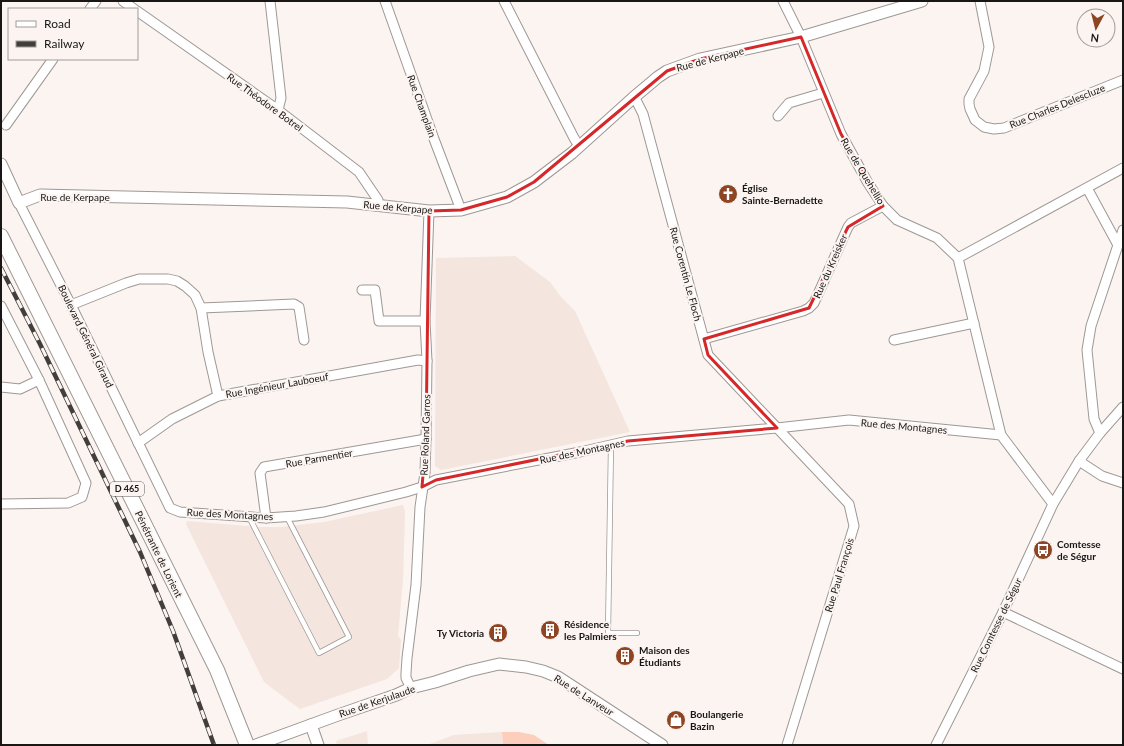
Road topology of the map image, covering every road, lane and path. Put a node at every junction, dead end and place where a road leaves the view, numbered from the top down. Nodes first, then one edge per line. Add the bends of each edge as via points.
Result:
1 (123, 1) edge
2 (270, 1) edge
3 (385, 1) edge
4 (504, 1) edge
5 (783, 1) edge
6 (922, 1) edge
7 (980, 1) edge
8 (133, 8) edge
9 (138, 12) edge
10 (801, 37) junction
11 (52, 60) edge
12 (1123, 80) edge
13 (823, 93) junction
14 (633, 98) junction
15 (278, 110) junction
16 (778, 116) dead end
17 (6, 125) dead end
18 (579, 146) junction
19 (1, 164) edge
20 (1123, 168) edge
21 (1087, 188) junction
22 (19, 203) junction
23 (378, 206) junction
24 (883, 206) junction
25 (461, 210) junction
26 (429, 211) junction
27 (1123, 230) edge
28 (1, 236) edge
29 (1118, 245) junction
30 (958, 258) junction
31 (362, 290) dead end
32 (71, 305) junction
33 (1, 306) edge
34 (200, 308) junction
35 (425, 321) junction
36 (974, 323) junction
37 (704, 339) junction
38 (304, 340) dead end
39 (894, 340) dead end
40 (427, 361) junction
41 (39, 380) junction
42 (1, 387) edge
43 (218, 396) junction
44 (1123, 407) edge
45 (777, 428) junction
46 (1100, 433) junction
47 (1001, 435) junction
48 (426, 439) junction
49 (138, 443) junction
50 (611, 445) junction
51 (1079, 461) junction
52 (1123, 483) edge
53 (422, 487) junction
54 (1, 504) edge
55 (1053, 504) junction
56 (170, 508) joint
57 (287, 516) junction
58 (249, 517) junction
59 (266, 518) junction
60 (1003, 612) junction
61 (637, 633) dead end
62 (499, 664) joint
63 (1123, 668) edge
64 (411, 688) junction
65 (311, 725) junction
66 (247, 745) edge
67 (256, 745) edge
68 (318, 745) edge
69 (662, 745) edge
70 (787, 745) edge
71 (936, 745) edge

1 - 8 street
2 - 15 street via 281,98
3 - 25 street, Rue Champlain
4 - 18 street
5 - 10 street, Rue de Quehellio
6 - 10 street, Rue de Kerpape
7 - 12 street, Rue Charles Delescluze via 989,47 984,71 969,104 975,120 984,127 1004,128
9 - 15 street, Rue Théodore Botrel
10 - 13 street, Rue de Quehellio
10 - 14 street, Rue de Kerpape via 678,66 658,77
11 - 17 street
13 - 16 street via 789,103
13 - 24 street, Rue de Quehellio via 841,134
14 - 18 street, Rue de Kerpape
14 - 37 street, Rue Corentin Le Floch via 643,114
15 - 23 street, Rue Théodore Botrel via 359,172 378,200
18 - 25 street, Rue de Kerpape via 534,182 507,197
19 - 22 street, Boulevard Général Giraud
20 - 21 street
21 - 29 street
21 - 30 street
22 - 23 street, Rue de Kerpape via 40,195 347,202
22 - 32 street, Boulevard Général Giraud
23 - 26 street, Rue de Kerpape
24 - 30 street, Rue de Quehellio via 897,220 937,238
24 - 37 street, Rue du Kreisker via 848,227 814,303 809,308
25 - 26 street, Rue de Kerpape
26 - 35 street, Rue Roland Garros
27 - 29 street
28 - 66 main road, Pénétrante de Lorient / D 465 via 217,670
29 - 46 street via 1091,326 1087,350 1094,419
30 - 36 street
31 - 35 street via 376,290 379,322
32 - 34 street via 126,283 155,278 168,279 185,286 195,295
32 - 49 street, Boulevard Général Giraud
33 - 41 street
34 - 38 street via 294,304 299,307
34 - 43 street
35 - 40 street, Rue Roland Garros
36 - 39 street
36 - 47 street
37 - 45 street, Rue Corentin Le Floch via 708,355
40 - 43 street, Rue Ingénieur Lauboeuf via 418,360
40 - 48 street, Rue Roland Garros
41 - 42 street via 20,389
41 - 54 street via 86,483 82,497 68,503
43 - 49 street, Rue Ingénieur Lauboeuf via 172,419
44 - 46 street, Rue Comtesse de Ségur
45 - 47 street, Rue des Montagnes via 849,420
45 - 50 street, Rue des Montagnes via 628,441
45 - 70 street, Rue Paul François via 849,504 854,526
46 - 51 street, Rue Comtesse de Ségur
47 - 55 street
48 - 53 street, Rue Roland Garros
48 - 59 street, Rue Parmentier via 264,467 260,473
49 - 56 street, Boulevard Général Giraud
50 - 53 street, Rue des Montagnes via 436,480
50 - 61 lane via 608,634
51 - 52 street via 1102,476
51 - 55 street, Rue Comtesse de Ségur
53 - 57 street, Rue des Montagnes via 324,512
53 - 64 street, Rue Roland Garros via 416,585 407,658 406,678
55 - 60 street, Rue Comtesse de Ségur
56 - 58 street, Rue des Montagnes via 180,512
57 - 58 lane via 349,638 319,653
57 - 59 street, Rue des Montagnes
58 - 59 street, Rue des Montagnes
60 - 63 street
60 - 71 street, Rue Comtesse de Ségur
62 - 64 street, Rue de Kerjulaude
62 - 69 street, Rue de Lanveur via 526,667 558,677
64 - 65 street, Rue de Kerjulaude
65 - 67 street, Rue de Kerjulaude
65 - 68 street

